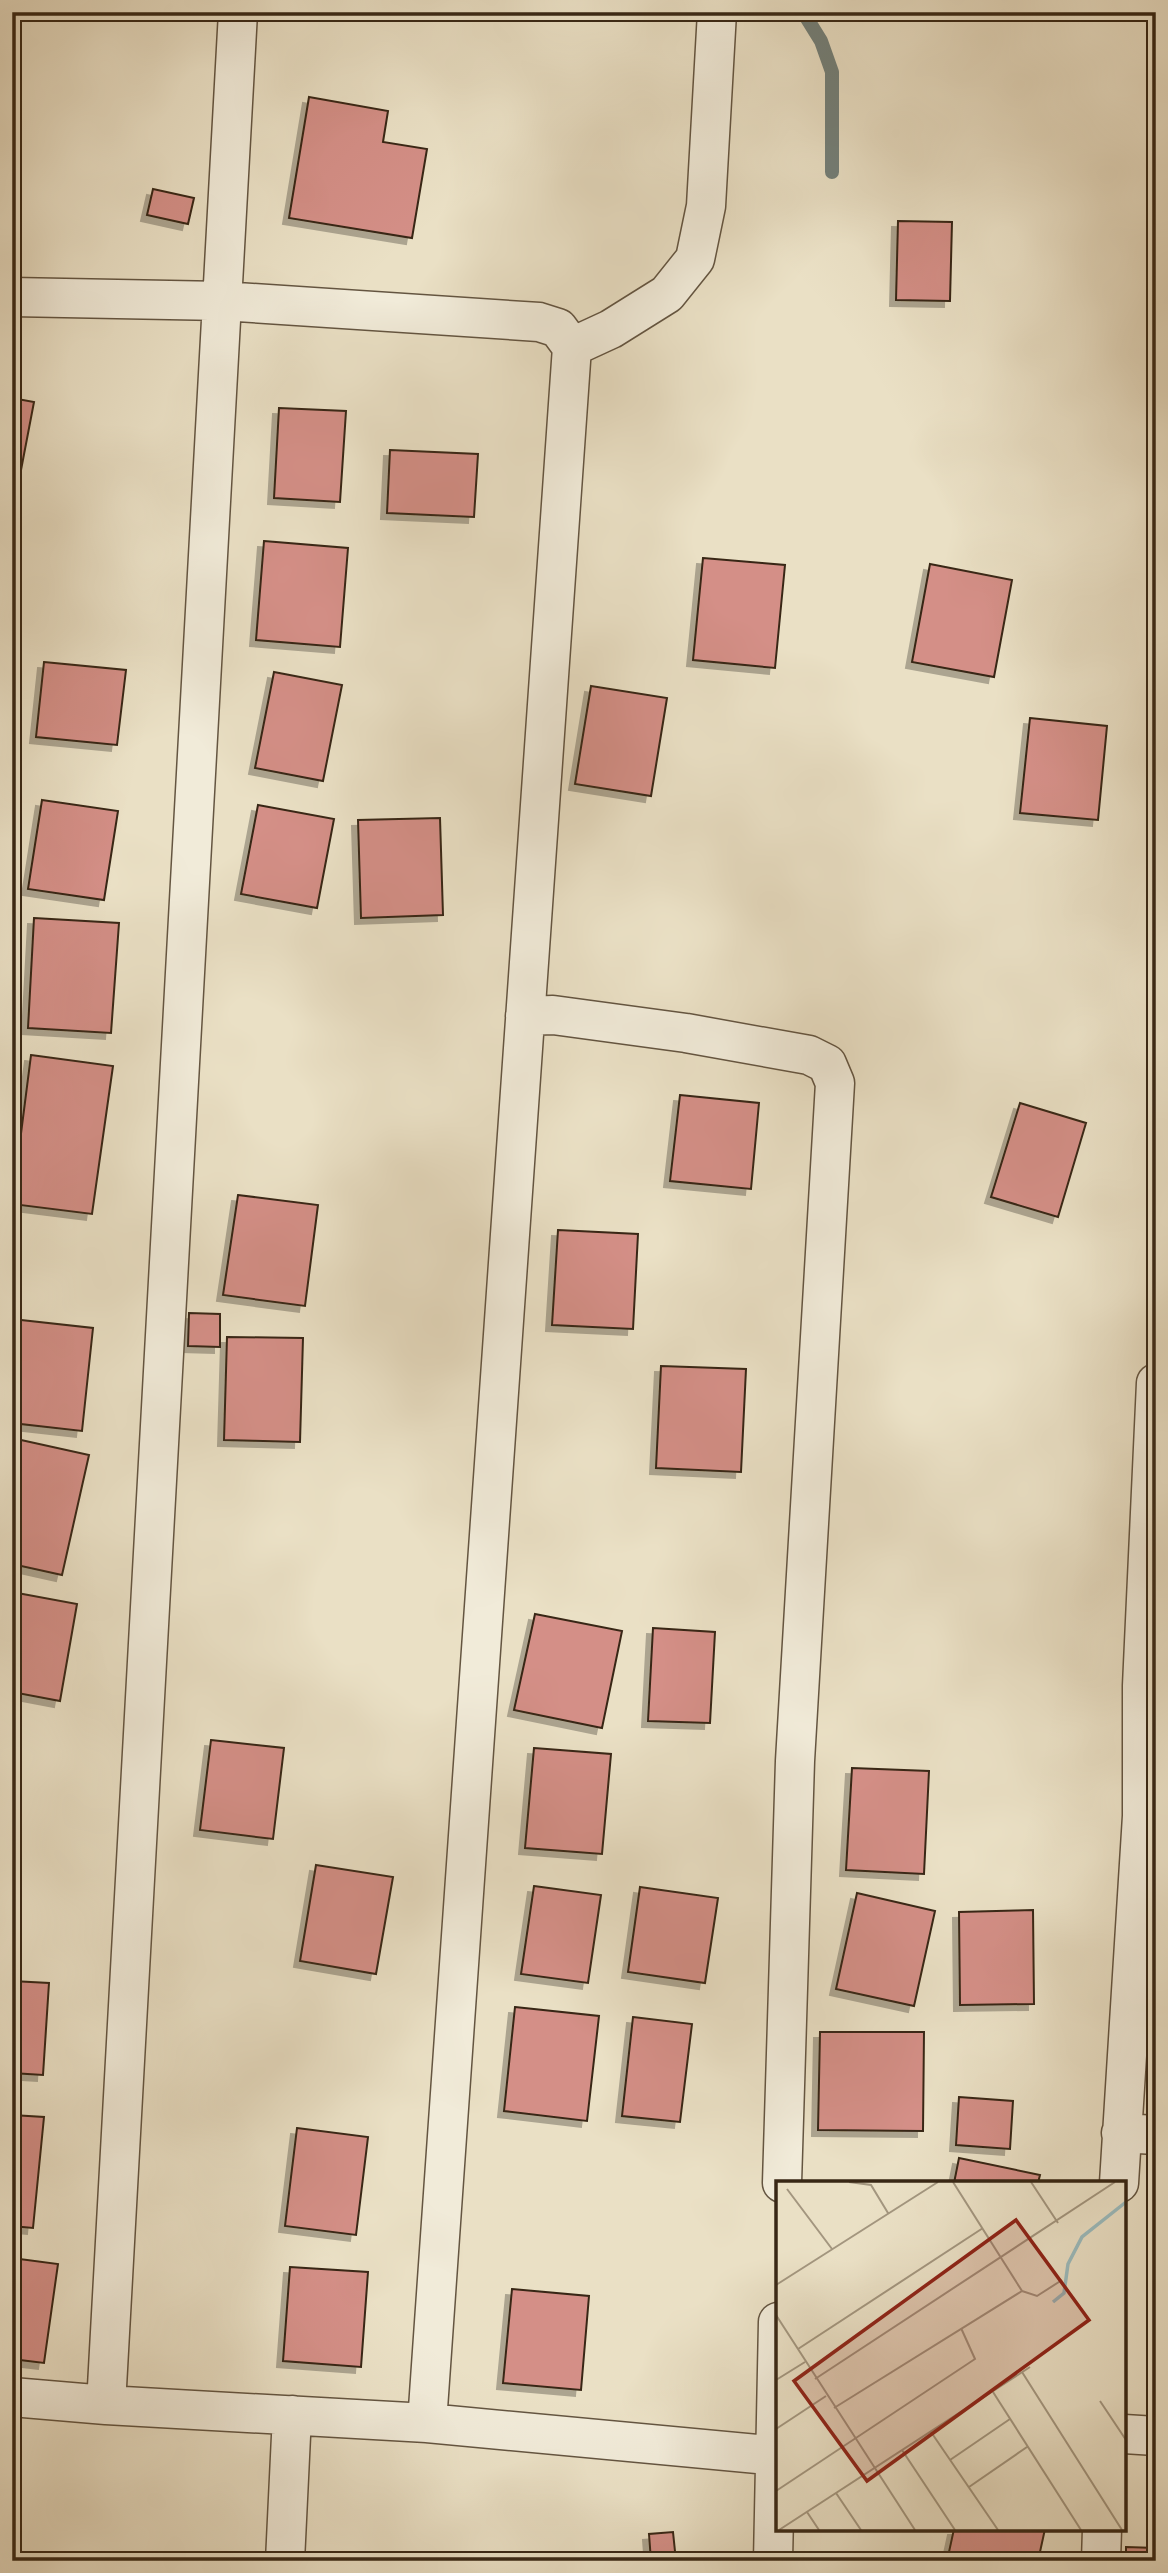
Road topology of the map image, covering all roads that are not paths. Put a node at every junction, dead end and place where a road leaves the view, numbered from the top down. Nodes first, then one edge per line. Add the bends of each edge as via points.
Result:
1 (238, 12) edge
2 (717, 12) edge
3 (12, 297) edge
4 (222, 301) junction
5 (572, 347) junction
6 (525, 1016) junction
7 (1156, 1382) edge
8 (1149, 1816) edge
9 (1138, 2134) edge
10 (782, 2181) edge
11 (1120, 2181) edge
12 (12, 2397) edge
13 (106, 2405) junction
14 (292, 2415) junction
15 (427, 2423) junction
16 (1126, 2434) edge
17 (1156, 2436) edge
18 (776, 2456) edge
19 (1102, 2531) edge
20 (285, 2561) edge
21 (773, 2561) edge
22 (1101, 2561) edge

1 - 4 street
2 - 5 street via 706,206 695,259 667,294
3 - 4 street
4 - 5 street via 539,322 558,328
4 - 13 street
5 - 6 street
6 - 10 street via 686,1033 808,1055 827,1064 835,1083 795,1761
6 - 15 street
7 - 8 street via 1142,1673
8 - 9 street
9 - 11 street
12 - 13 street
13 - 14 street
14 - 15 street
14 - 20 street
15 - 18 street
16 - 17 street
18 - 21 street
19 - 22 street

